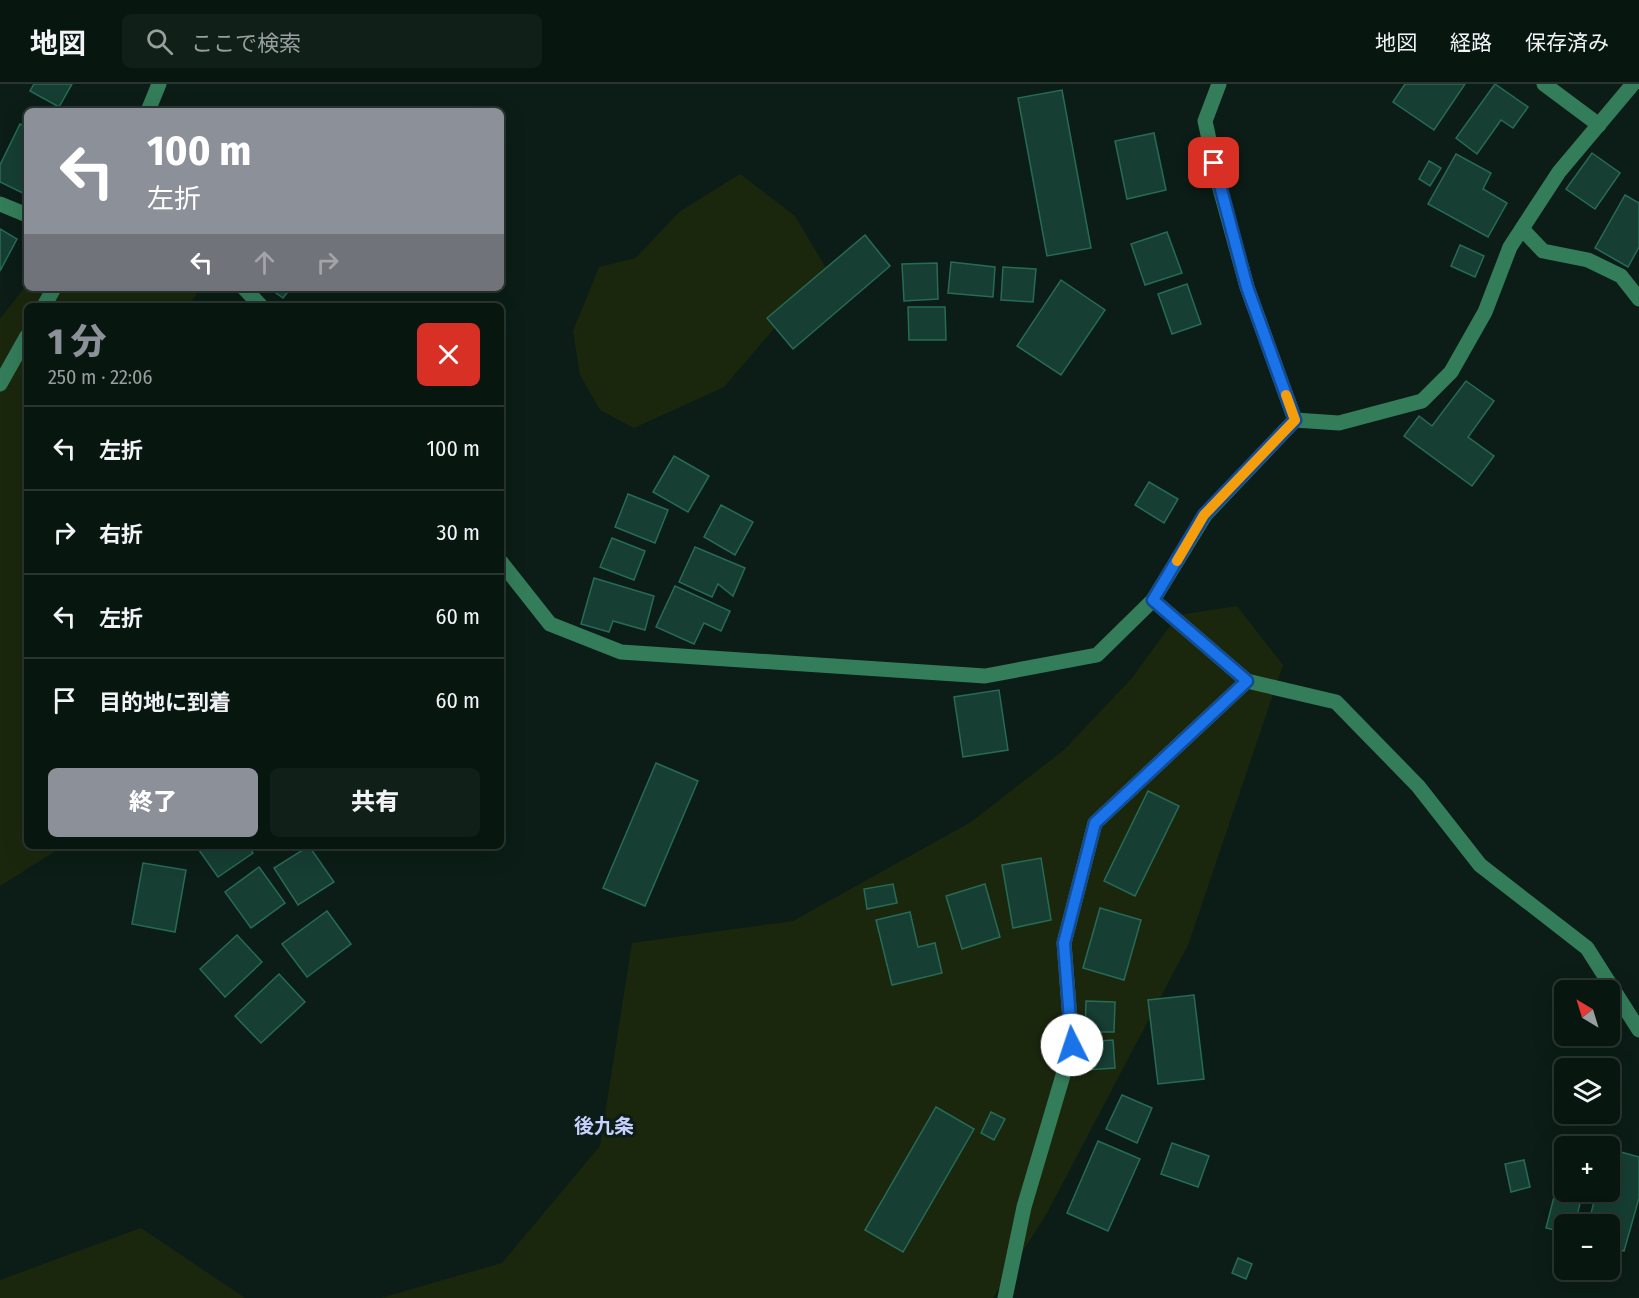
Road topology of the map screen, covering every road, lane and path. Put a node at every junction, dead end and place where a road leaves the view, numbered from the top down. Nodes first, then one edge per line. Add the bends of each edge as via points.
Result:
1 (159, 84) edge
2 (1219, 84) edge
3 (1544, 84) edge
4 (1633, 84) edge
5 (149, 108) edge
6 (1599, 125) junction
7 (0, 204) edge
8 (24, 214) edge
9 (1522, 229) junction
10 (247, 291) edge
11 (1639, 299) edge
12 (258, 303) edge
13 (24, 341) edge
14 (0, 384) edge
15 (1295, 420) junction
16 (504, 566) edge
17 (1153, 600) junction
18 (1247, 681) junction
19 (1639, 1030) edge
20 (1005, 1298) edge

1 - 5 street
2 - 15 street via 1205,121 1218,185 1247,287
3 - 6 street
4 - 6 street
6 - 9 street via 1558,172
7 - 8 street
9 - 11 street via 1543,251 1588,260 1621,276
9 - 15 street via 1510,247 1485,312 1451,372 1422,401 1339,423
10 - 12 street
13 - 14 street
15 - 17 street via 1204,515
16 - 17 street via 550,624 621,652 985,676 1097,655
17 - 18 street
18 - 19 street via 1336,702 1418,786 1480,866 1587,948
18 - 20 street via 1095,823 1064,943 1072,1045 1024,1207

